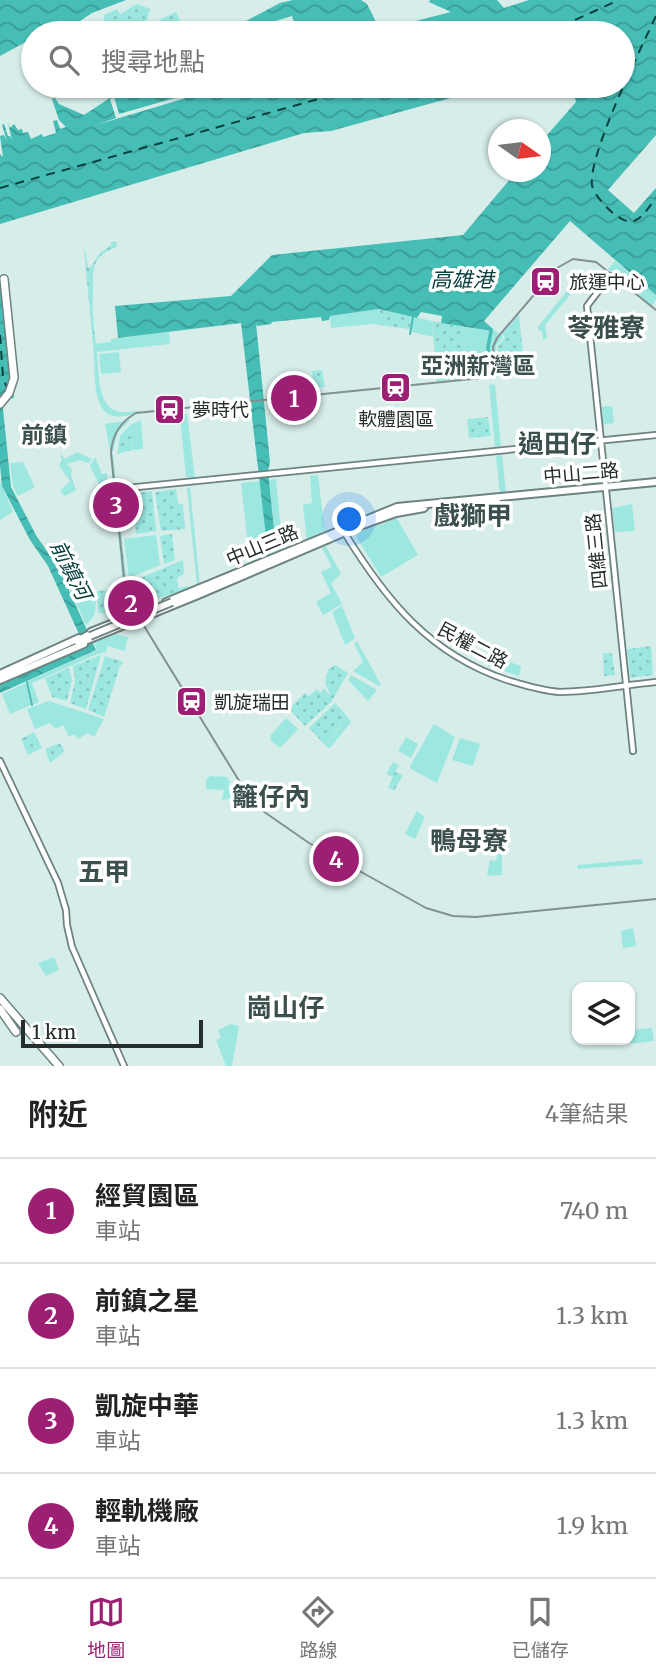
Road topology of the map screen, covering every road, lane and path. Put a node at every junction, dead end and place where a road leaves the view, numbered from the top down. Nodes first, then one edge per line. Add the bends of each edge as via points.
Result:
1 (610, 276) dead end
2 (5, 286) dead end
3 (0, 404) edge
4 (656, 436) edge
5 (600, 441) junction
6 (656, 483) edge
7 (605, 489) junction
8 (117, 490) dead end
9 (398, 510) joint
10 (344, 530) junction
11 (90, 637) junction
12 (0, 677) edge
13 (656, 681) edge
14 (625, 684) junction
15 (0, 761) edge
16 (0, 998) edge
17 (0, 1009) edge
18 (29, 1027) dead end
19 (16, 1032) dead end
20 (57, 1066) edge
21 (124, 1066) edge

1 - 5 main road, 四維三路 via 587,304
2 - 3 highway via 13,376
4 - 5 main road
5 - 7 main road, 四維三路
5 - 8 main road
6 - 7 main road, 中山二路
7 - 9 main road, 中山二路
7 - 14 main road, 四維三路
9 - 10 main road, 中山三路
10 - 11 main road, 中山三路, bridge
10 - 11 main road, 中山三路
10 - 14 main road, 民權二路 via 379,582 427,633 461,656 485,669 559,691
11 - 12 main road, bridge
13 - 14 main road, 民權二路
14 - 14 main road via 629,748 633,751
15 - 21 main road via 60,887 79,964
16 - 18 highway
16 - 20 highway
17 - 19 highway

